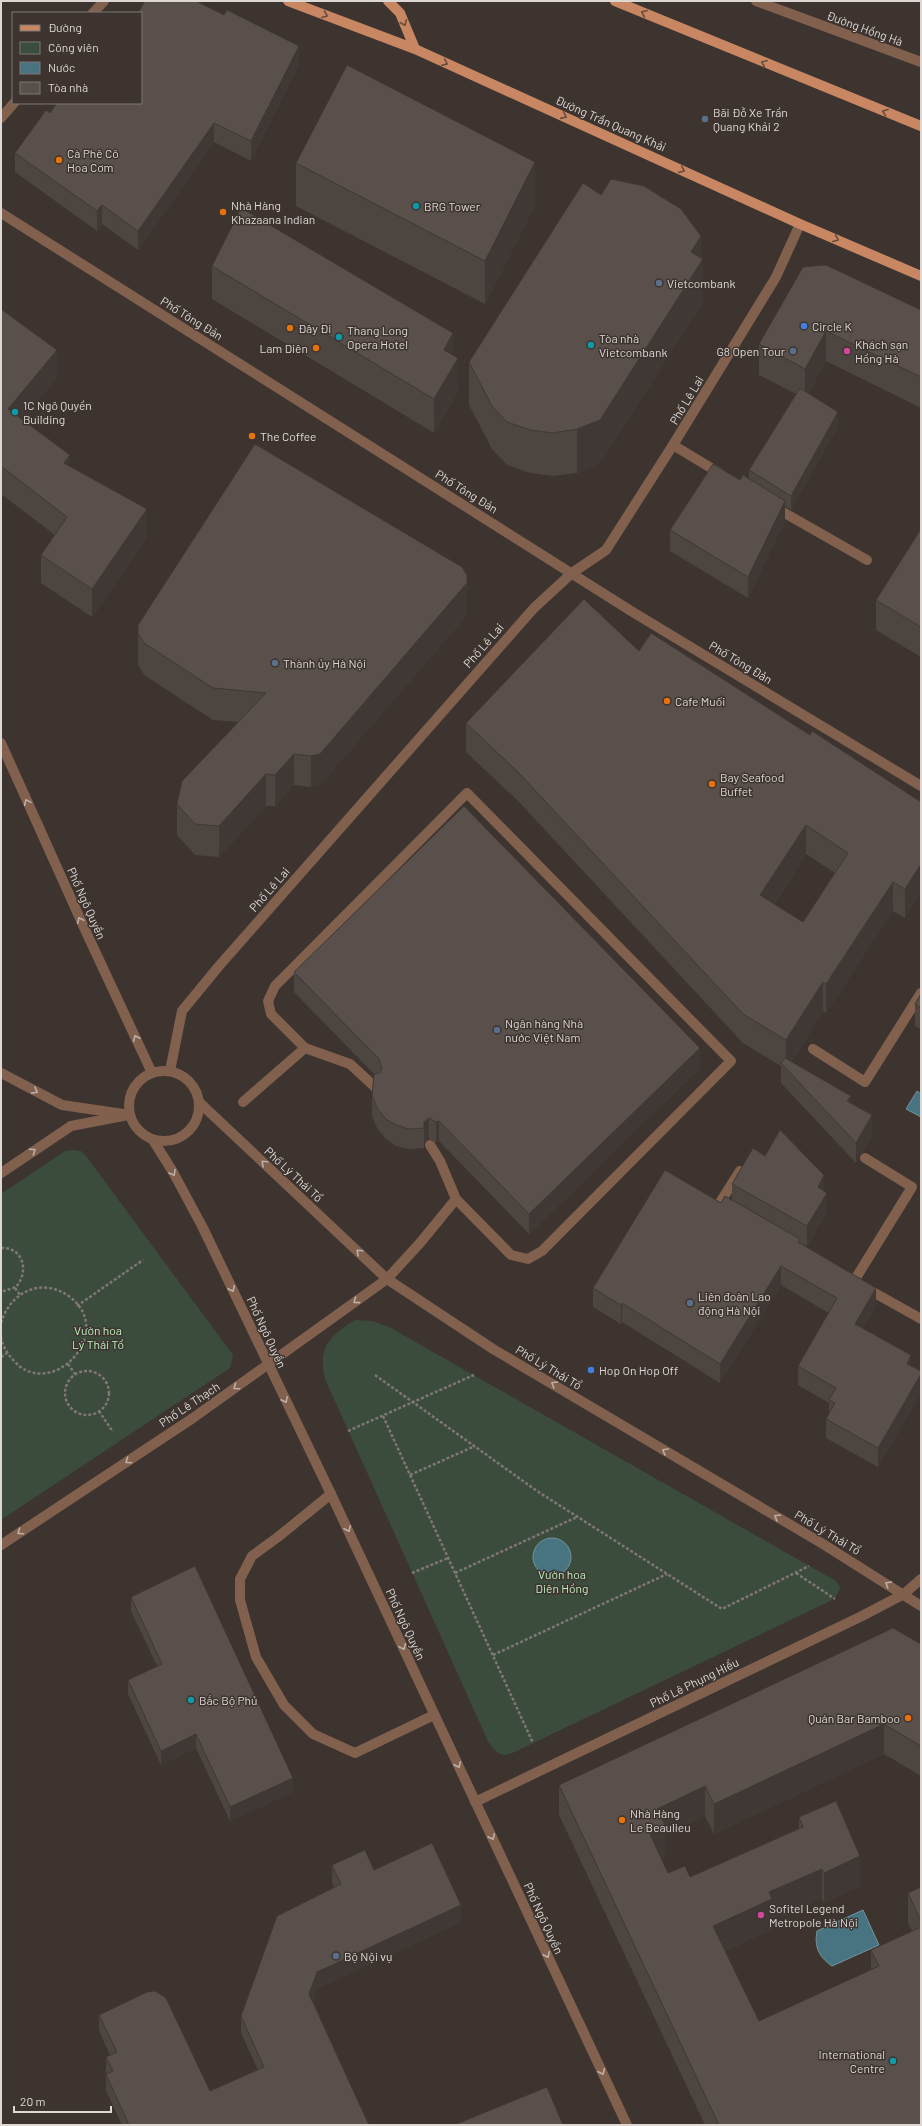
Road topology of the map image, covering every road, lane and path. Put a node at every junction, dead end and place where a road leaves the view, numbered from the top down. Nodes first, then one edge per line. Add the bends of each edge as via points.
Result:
1 (104, 1) edge
2 (288, 1) edge
3 (388, 1) edge
4 (615, 1) edge
5 (756, 1) edge
6 (94, 12) edge
7 (415, 49) junction
8 (921, 62) edge
9 (13, 104) edge
10 (1, 118) edge
11 (921, 126) edge
12 (1, 213) edge
13 (800, 224) junction
14 (921, 276) edge
15 (673, 445) junction
16 (730, 479) edge
17 (763, 500) edge
18 (866, 560) dead end
19 (572, 573) junction
20 (1, 743) edge
21 (921, 786) edge
22 (921, 993) edge
23 (304, 1048) junction
24 (813, 1049) dead end
25 (170, 1071) junction
26 (1, 1073) edge
27 (152, 1073) junction
28 (376, 1088) edge
29 (200, 1102) junction
30 (243, 1102) dead end
31 (130, 1115) junction
32 (153, 1140) junction
33 (430, 1145) dead end
34 (865, 1158) dead end
35 (742, 1167) edge
36 (1, 1173) edge
37 (456, 1199) junction
38 (740, 1215) edge
39 (1, 1248) edge
40 (142, 1260) dead end
41 (387, 1279) junction
42 (15, 1288) junction
43 (1, 1292) edge
44 (20, 1295) junction
45 (78, 1306) junction
46 (921, 1319) edge
47 (1, 1323) edge
48 (1, 1337) edge
49 (7, 1353) junction
50 (1, 1357) edge
51 (68, 1364) junction
52 (268, 1365) junction
53 (75, 1374) junction
54 (375, 1375) dead end
55 (474, 1375) dead end
56 (413, 1402) junction
57 (99, 1411) junction
58 (383, 1416) junction
59 (348, 1431) dead end
60 (113, 1432) dead end
61 (475, 1446) junction
62 (410, 1475) junction
63 (331, 1494) junction
64 (577, 1517) junction
65 (1, 1545) edge
66 (448, 1558) junction
67 (809, 1566) dead end
68 (796, 1572) junction
69 (412, 1573) dead end
70 (455, 1573) junction
71 (667, 1574) junction
72 (921, 1579) edge
73 (904, 1594) junction
74 (835, 1599) dead end
75 (921, 1606) edge
76 (493, 1656) junction
77 (434, 1715) junction
78 (533, 1743) dead end
79 (475, 1802) junction
80 (627, 2125) edge

1 - 6 street
2 -> 7 main road, Đường Trần Quang Khải
3 -> 7 main road via 400,13
11 -> 4 main road
5 - 8 street, Đường Hồng Hà
7 -> 13 main road, Đường Trần Quang Khải
9 - 10 street
12 - 19 street, Phố Tông Đản
13 -> 14 main road, Đường Trần Quang Khải
13 - 15 street, Phố Lê Lai via 776,277
15 - 16 street
15 - 19 street, Phố Lê Lai via 606,550
17 - 18 street
19 - 21 street, Phố Tông Đản
19 - 25 street, Phố Lê Lai via 534,608 182,1011
27 -> 20 street, Phố Ngô Quyền
22 - 24 street via 865,1082
23 - 28 street via 350,1064
23 - 30 street
23 - 37 street via 271,1014 268,1001 275,986 467,793 731,1061 542,1251 528,1259 511,1255
25 - 27 street
25 - 29 street via 180,1074 190,1082 197,1091
26 -> 31 street via 62,1105
27 - 31 street via 138,1083 132,1092
29 - 32 street via 199,1114 194,1125 186,1133 164,1142
41 -> 29 street, Phố Lý Thái Tổ
31 - 32 street via 142,1134
36 -> 31 street via 71,1126
32 -> 52 street, Phố Ngô Quyền via 200,1222
33 - 37 street via 440,1161
34 - 46 street via 912,1187 851,1280
35 - 38 street via 719,1204
37 - 41 street, Phố Lê Thạch
39 - 42 path via 12,1250 22,1260 24,1274
40 - 45 path
41 -> 52 street, Phố Lê Thạch
73 -> 41 street, Phố Lý Thái Tổ via 493,1348
42 - 43 path
42 - 44 path
44 - 45 path via 36,1288 51,1288 64,1293
44 - 47 path via 12,1301
45 - 51 path via 86,1327 85,1341 79,1353
48 - 49 path
49 - 50 path
49 - 51 path via 16,1364 29,1371 56,1371
51 - 53 path
52 -> 63 street, Phố Ngô Quyền
52 -> 65 street, Phố Lê Thạch via 193,1418
53 - 57 path via 89,1371 96,1373 106,1382 108,1397 106,1404
53 - 57 path via 66,1385 69,1406 74,1411 88,1415
54 - 56 path
55 - 56 path
56 - 58 path
56 - 61 path
57 - 60 path
58 - 59 path
58 - 62 path
61 - 62 path
61 - 64 path
62 - 66 path
63 -> 77 street, Phố Ngô Quyền
63 - 77 street via 252,1556 240,1579 240,1600 256,1657 284,1705 313,1734 355,1753
64 - 70 path
64 - 71 path
66 - 69 path
66 - 70 path
67 - 68 path
68 - 71 path via 722,1609
68 - 74 path
70 - 76 path
71 - 76 path
72 - 73 street, Phố Lê Phụng Hiểu
73 - 75 street, Phố Lý Thái Tổ
73 - 79 street, Phố Lê Phụng Hiểu
76 - 78 path
77 -> 79 street, Phố Ngô Quyền
79 -> 80 street, Phố Ngô Quyền

